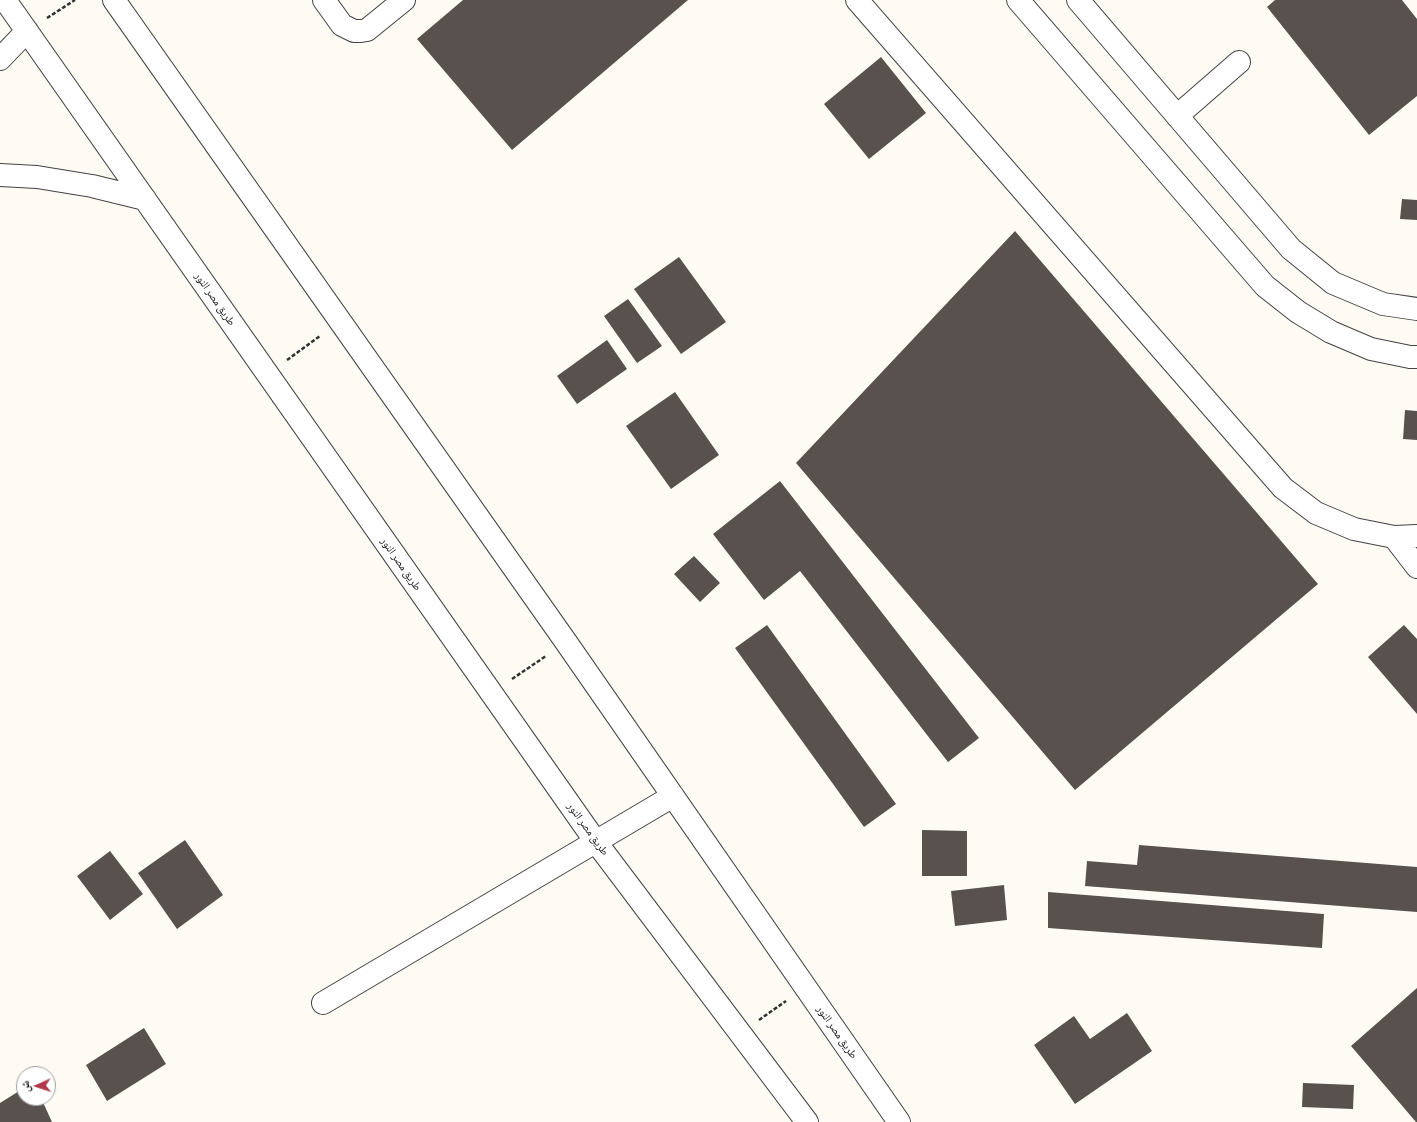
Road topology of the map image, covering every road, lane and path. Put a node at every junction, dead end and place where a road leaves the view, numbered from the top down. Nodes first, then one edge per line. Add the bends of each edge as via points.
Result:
1 (5, 0) edge
2 (75, 0) edge
3 (114, 0) edge
4 (324, 0) edge
5 (404, 0) edge
6 (857, 0) edge
7 (1018, 0) edge
8 (1078, 0) edge
9 (27, 31) junction
10 (0, 59) edge
11 (1239, 62) dead end
12 (1177, 116) junction
13 (0, 175) edge
14 (145, 199) junction
15 (1417, 309) edge
16 (340, 322) junction
17 (1417, 357) edge
18 (267, 373) junction
19 (1417, 536) edge
20 (1394, 537) junction
21 (1417, 567) edge
22 (566, 642) junction
23 (492, 694) junction
24 (673, 796) junction
25 (596, 842) junction
26 (806, 987) junction
27 (323, 1002) dead end
28 (740, 1033) junction
29 (807, 1122) edge
30 (899, 1122) edge

1 - 9 street, طريق مصر النور
2 - 9 path
3 - 16 street, طريق مصر النور
4 - 5 street via 342,25 354,31 367,30
6 - 20 street via 1283,488 1316,513 1354,529
7 - 17 street via 1265,286 1298,312 1331,332 1370,350
8 - 12 street
9 - 10 street
9 - 14 street, طريق مصر النور
11 - 12 street
12 - 15 street via 1291,249 1333,283 1383,304
13 - 14 street via 37,177 92,186
14 - 18 street, طريق مصر النور
16 - 18 path
16 - 22 street, طريق مصر النور
18 - 23 street, طريق مصر النور
19 - 20 street
20 - 21 street
22 - 23 path
22 - 24 street, طريق مصر النور
23 - 25 street, طريق مصر النور
24 - 25 street
24 - 26 street, طريق مصر النور
25 - 27 street
25 - 28 street, طريق مصر النور
26 - 28 path
26 - 30 street, طريق مصر النور
28 - 29 street, طريق مصر النور

